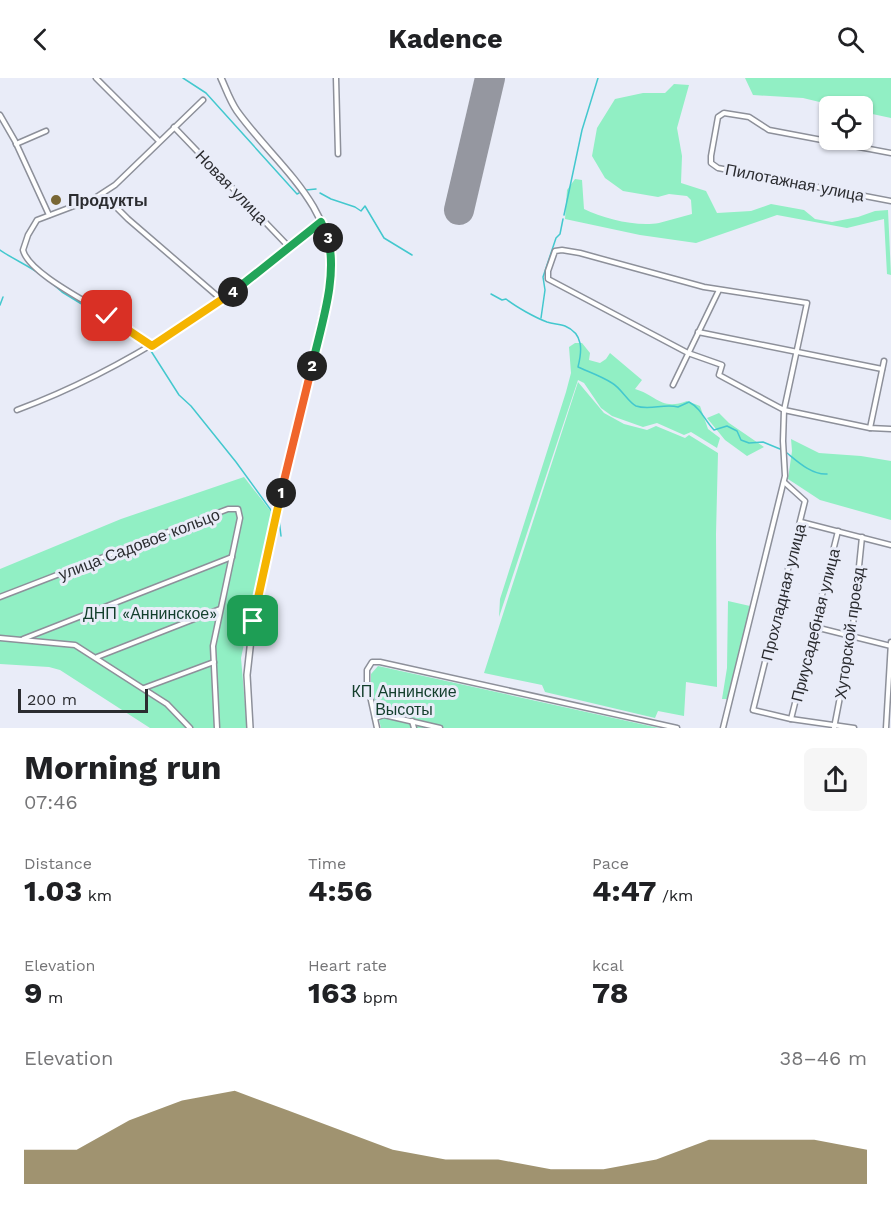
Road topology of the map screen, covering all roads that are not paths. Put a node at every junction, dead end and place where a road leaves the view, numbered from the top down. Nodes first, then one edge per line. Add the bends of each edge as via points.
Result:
1 (96, 78) edge
2 (221, 78) edge
3 (336, 78) edge
4 (203, 100) dead end
5 (0, 115) edge
6 (174, 127) junction
7 (45, 130) dead end
8 (159, 141) junction
9 (16, 144) junction
10 (891, 153) edge
11 (338, 154) dead end
12 (103, 194) junction
13 (891, 201) edge
14 (49, 215) junction
15 (321, 222) junction
16 (290, 248) junction
17 (719, 290) junction
18 (222, 300) junction
19 (698, 332) junction
20 (152, 346) junction
21 (798, 352) junction
22 (688, 353) junction
23 (884, 361) dead end
24 (882, 369) junction
25 (673, 385) dead end
26 (784, 410) junction
27 (18, 411) dead end
28 (870, 428) junction
29 (891, 429) edge
30 (784, 482) junction
31 (801, 522) junction
32 (838, 531) junction
33 (862, 537) junction
34 (891, 545) edge
35 (232, 557) junction
36 (0, 597) edge
37 (221, 609) junction
38 (815, 627) junction
39 (852, 635) junction
40 (0, 638) edge
41 (23, 639) junction
42 (891, 645) edge
43 (97, 657) junction
44 (214, 662) junction
45 (144, 688) junction
46 (375, 718) junction
47 (791, 719) junction
48 (412, 721) junction
49 (834, 726) edge
50 (190, 728) edge
51 (217, 728) edge
52 (250, 728) edge
53 (377, 728) edge
54 (414, 728) edge
55 (440, 728) edge
56 (677, 728) edge
57 (723, 728) edge
58 (854, 728) edge
59 (886, 728) edge

1 - 8 street
2 - 15 main road via 236,109 296,180
3 - 11 street
4 - 6 street
5 - 9 street
6 - 8 street
6 - 16 street, Новая улица
7 - 9 street
8 - 12 street
9 - 14 street
10 - 13 street, Пилотажная улица via 769,130 749,117 724,113 718,117 711,163 718,168
12 - 14 street
12 - 18 street
14 - 20 street via 37,220 24,243 28,260 66,291
15 - 16 street
15 - 52 main road via 332,254 332,274 253,621 248,656
16 - 18 street
17 - 19 street
17 - 21 street via 807,303
17 - 22 street via 571,251 555,251 551,259 548,279
18 - 20 street
19 - 21 street
19 - 22 street
20 - 27 street via 87,381
21 - 24 street
21 - 26 street
22 - 25 street
22 - 26 street via 722,365 719,375
23 - 24 street
24 - 28 street
26 - 28 street
26 - 30 street
28 - 29 street
30 - 31 street, Прохладная улица via 805,501
30 - 57 street
31 - 32 street
31 - 47 street, Прохладная улица via 753,710
32 - 33 street
32 - 38 street, Приусадебная улица
33 - 34 street
33 - 39 street, Хуторской проезд
35 - 36 street, улица Садовое кольцо via 240,515 234,508
35 - 37 street, улица Садовое кольцо
35 - 41 street
37 - 43 street
37 - 44 street, улица Садовое кольцо via 213,646
38 - 39 street
38 - 47 street, Приусадебная улица
39 - 42 street
39 - 49 street, Хуторской проезд
40 - 41 street
41 - 43 street via 72,643
42 - 59 street
43 - 45 street
44 - 45 street
44 - 51 street, улица Садовое кольцо
45 - 50 street via 167,704
46 - 48 street via 384,715
46 - 53 street
46 - 56 street via 367,670 372,662 380,662
47 - 49 street
48 - 54 street
48 - 55 street
49 - 58 street

